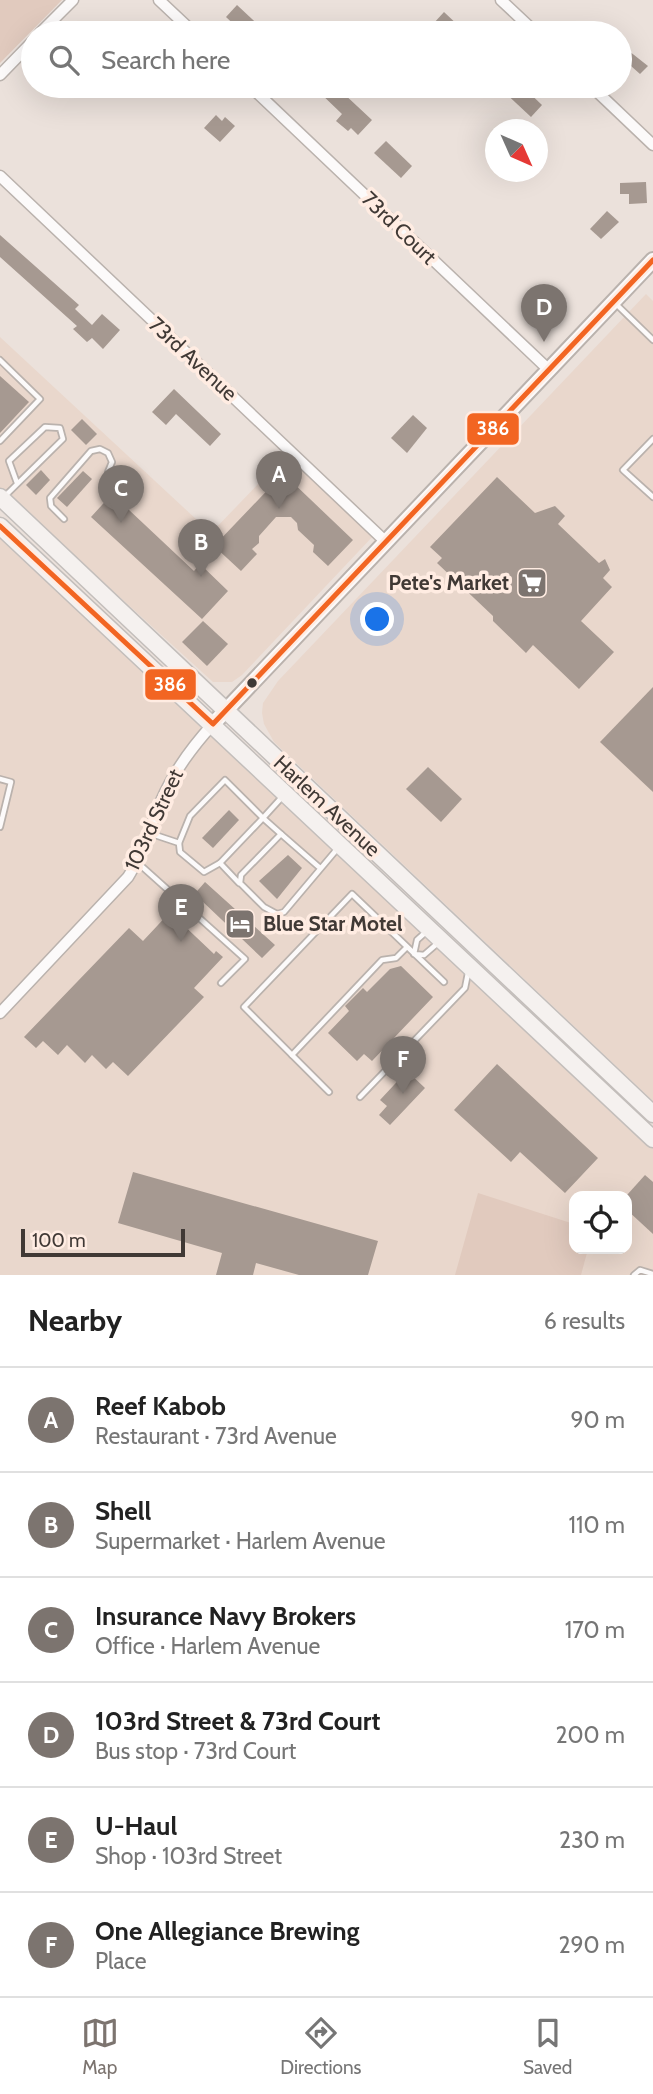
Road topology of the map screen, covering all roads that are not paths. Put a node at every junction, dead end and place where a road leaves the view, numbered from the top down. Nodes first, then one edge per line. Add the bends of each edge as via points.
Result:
1 (73, 0) edge
2 (159, 0) edge
3 (501, 0) edge
4 (52, 21) edge
5 (181, 21) edge
6 (523, 21) edge
7 (21, 53) edge
8 (0, 75) edge
9 (263, 98) edge
10 (604, 98) edge
11 (653, 145) edge
12 (0, 176) edge
13 (653, 260) edge
14 (614, 302) junction
15 (653, 340) edge
16 (0, 360) edge
17 (549, 370) junction
18 (653, 439) edge
19 (0, 441) edge
20 (108, 472) dead end
21 (17, 484) junction
22 (653, 497) edge
23 (1, 498) edge
24 (64, 519) dead end
25 (0, 526) edge
26 (386, 542) junction
27 (226, 711) junction
28 (213, 724) junction
29 (0, 779) edge
30 (286, 793) junction
31 (263, 818) junction
32 (0, 827) edge
33 (149, 833) junction
34 (281, 834) junction
35 (179, 843) junction
36 (341, 844) junction
37 (137, 862) junction
38 (220, 863) junction
39 (320, 869) junction
40 (240, 883) junction
41 (436, 934) junction
42 (407, 947) junction
43 (414, 954) junction
44 (467, 964) junction
45 (444, 982) dead end
46 (222, 983) dead end
47 (488, 984) junction
48 (465, 988) junction
49 (0, 1013) edge
50 (292, 1055) junction
51 (329, 1092) dead end
52 (360, 1097) dead end
53 (653, 1114) edge
54 (653, 1139) edge
55 (653, 1274) edge
56 (634, 1275) edge

1 - 4 street
2 - 5 street
3 - 6 street
7 - 8 street
9 - 17 street, 73rd Court
10 - 11 street
12 - 26 street, 73rd Avenue
13 - 14 street, 103rd Street
14 - 15 lane
14 - 17 street, 103rd Street
16 - 19 lane via 40,400
17 - 26 street, 103rd Street
18 - 22 lane via 623,470
20 - 24 lane via 112,462 108,453 92,452 50,498 51,506
21 - 21 lane via 63,439 60,428 45,427 9,461
21 - 23 lane
23 - 27 main road, Harlem Avenue
25 - 28 main road, Harlem Avenue
26 - 27 street, 103rd Street
27 - 28 street, 103rd Street
27 - 53 main road, Harlem Avenue
28 - 30 main road, Harlem Avenue
28 - 33 street, 103rd Street via 183,760
29 - 32 lane via 11,782
30 - 31 lane
30 - 36 main road, Harlem Avenue
31 - 34 lane
31 - 35 lane via 225,780 190,816
31 - 38 lane
33 - 35 lane
33 - 37 street, 103rd Street
34 - 39 lane
34 - 40 lane via 241,875
35 - 38 lane via 180,852 198,870 210,871
36 - 39 lane
36 - 41 main road, Harlem Avenue
37 - 46 lane via 245,959
37 - 49 street, 103rd Street via 96,914
38 - 40 lane
39 - 40 lane via 284,912 277,914
41 - 43 lane via 417,940
41 - 43 lane via 424,956
41 - 44 main road, Harlem Avenue
42 - 43 lane
42 - 50 lane via 396,958 382,960
42 - 50 lane via 352,894 244,1007
43 - 45 lane
44 - 47 main road, Harlem Avenue
44 - 48 lane
47 - 48 lane
47 - 54 main road, Harlem Avenue
48 - 52 lane
50 - 51 lane
55 - 56 lane via 640,1270

